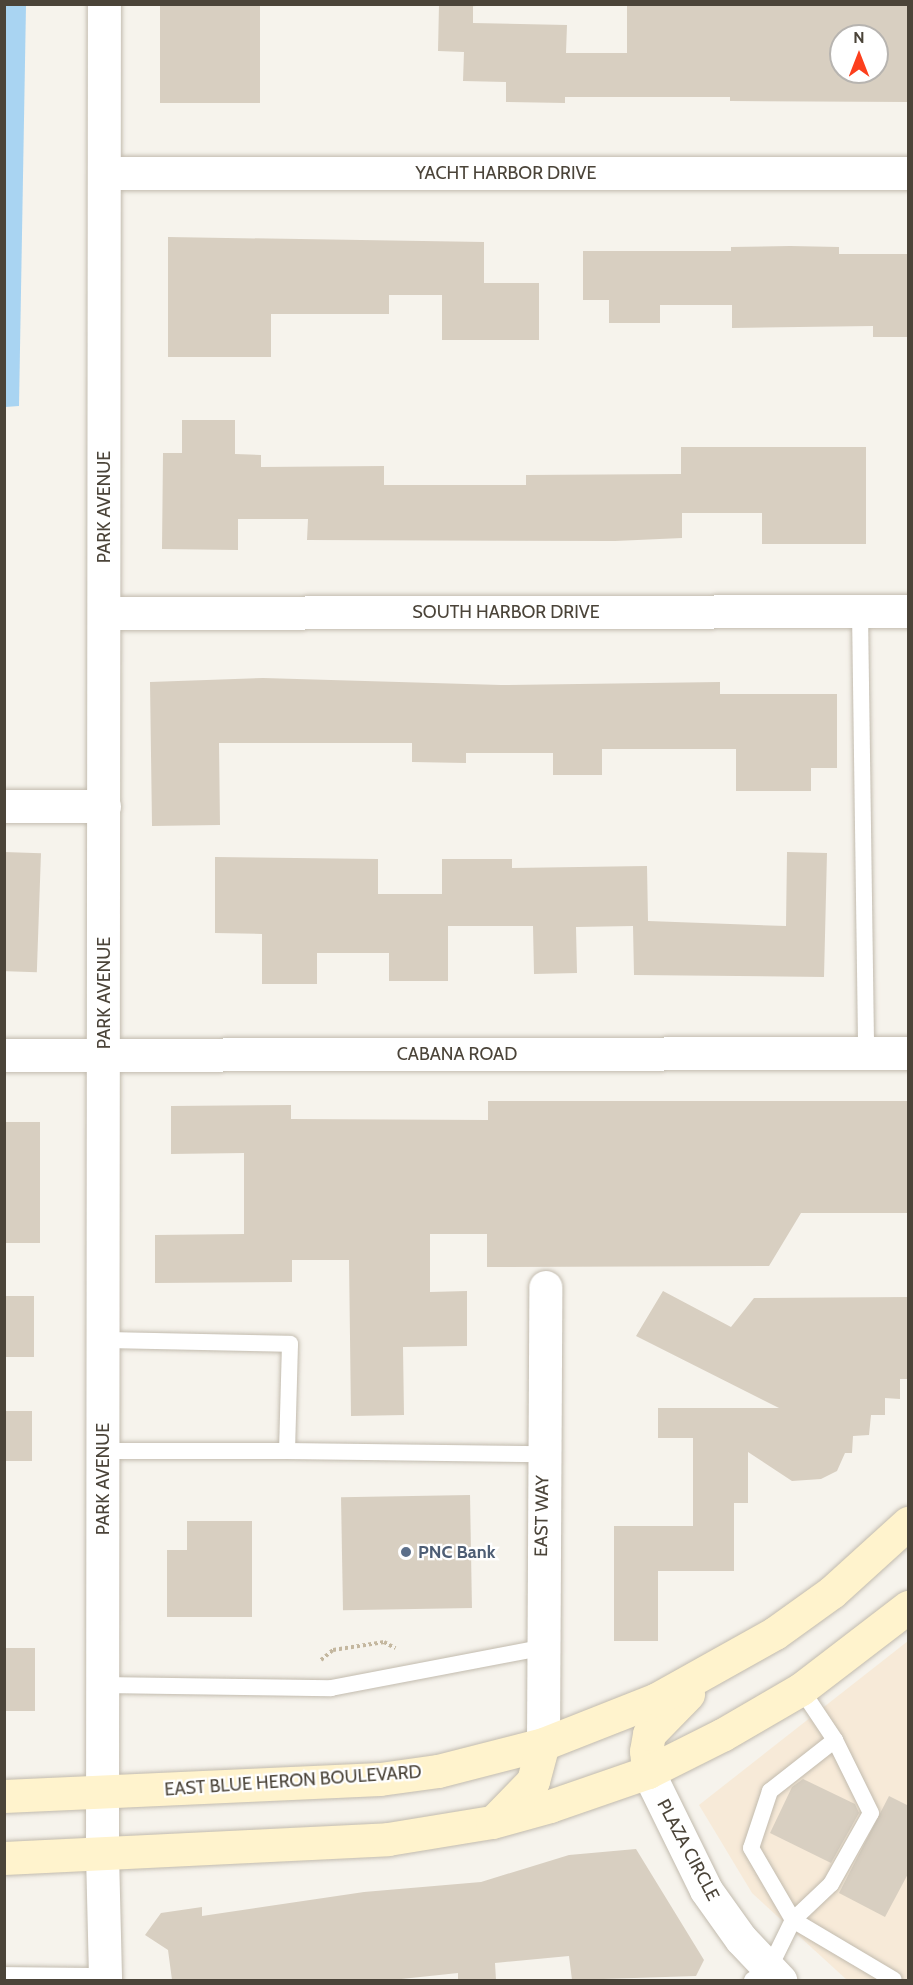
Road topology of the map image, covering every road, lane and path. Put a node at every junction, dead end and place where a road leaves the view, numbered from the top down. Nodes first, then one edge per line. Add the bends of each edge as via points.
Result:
1 (104, 4) edge
2 (104, 173) junction
3 (909, 173) edge
4 (860, 612) junction
5 (909, 612) edge
6 (104, 613) junction
7 (4, 806) edge
8 (104, 806) junction
9 (866, 1053) junction
10 (909, 1053) edge
11 (4, 1055) edge
12 (104, 1055) junction
13 (545, 1287) dead end
14 (103, 1340) junction
15 (103, 1451) junction
16 (287, 1451) junction
17 (543, 1454) junction
18 (909, 1523) edge
19 (909, 1607) edge
20 (541, 1648) junction
21 (400, 1651) dead end
22 (321, 1660) dead end
23 (716, 1669) junction
24 (102, 1685) junction
25 (801, 1689) junction
26 (836, 1740) junction
27 (543, 1744) junction
28 (648, 1772) junction
29 (102, 1792) junction
30 (4, 1796) edge
31 (492, 1822) junction
32 (102, 1854) junction
33 (4, 1858) edge
34 (793, 1920) junction
35 (4, 1975) edge
36 (767, 1976) edge
37 (105, 1978) edge
38 (894, 1980) edge

1 - 2 street, PARK AVENUE
2 - 3 street, YACHT HARBOR DRIVE
2 - 6 street, PARK AVENUE
4 - 5 street, SOUTH HARBOR DRIVE
4 - 6 street, SOUTH HARBOR DRIVE
4 - 9 lane
6 - 8 street, PARK AVENUE
7 - 8 street
8 - 12 street, PARK AVENUE
9 - 10 street, CABANA ROAD
9 - 12 street, CABANA ROAD
11 - 12 street, CABANA ROAD
12 - 14 street, PARK AVENUE
13 - 17 street, EAST WAY
14 - 15 street, PARK AVENUE
14 - 16 lane via 290,1344
15 - 16 lane
15 - 24 street, PARK AVENUE
16 - 17 lane
17 - 20 street, EAST WAY
18 - 23 main road, EAST BLUE HERON BOULEVARD via 832,1592
19 - 25 main road
20 - 24 lane via 331,1688
20 - 27 street, EAST WAY
21 - 22 path via 384,1642 333,1650
23 - 27 main road, EAST BLUE HERON BOULEVARD via 647,1703
23 - 28 main road via 653,1728 646,1750
24 - 29 street, PARK AVENUE
25 - 26 lane
25 - 28 main road
26 - 34 lane via 871,1813 831,1884
26 - 34 lane via 770,1791 751,1848
27 - 29 main road, EAST BLUE HERON BOULEVARD via 409,1776 266,1787
27 - 31 main road via 533,1781
28 - 31 main road
28 - 36 street, PLAZA CIRCLE via 706,1890
29 - 30 main road, EAST BLUE HERON BOULEVARD
29 - 32 street, PARK AVENUE
31 - 32 main road via 355,1842
32 - 33 main road
32 - 37 street, PARK AVENUE
34 - 36 lane
34 - 38 lane
35 - 37 lane

